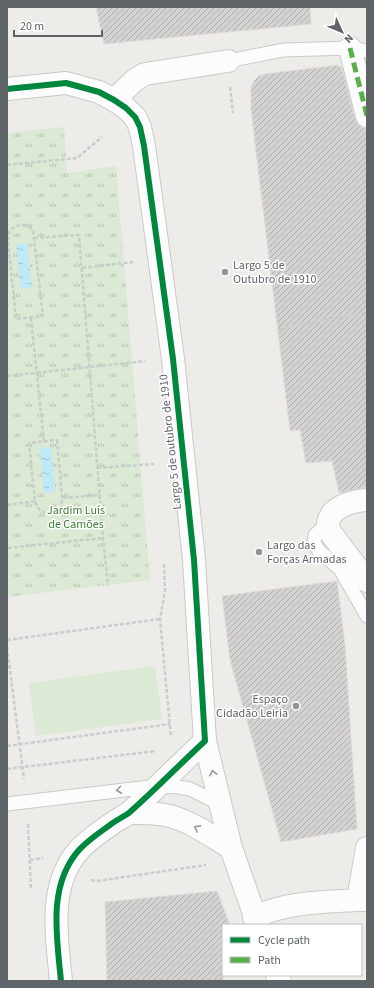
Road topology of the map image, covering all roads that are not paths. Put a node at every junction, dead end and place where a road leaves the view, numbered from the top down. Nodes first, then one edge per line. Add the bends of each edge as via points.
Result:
1 (358, 50) edge
2 (228, 61) joint
3 (7, 89) edge
4 (114, 100) junction
5 (367, 116) edge
6 (367, 500) edge
7 (328, 523) junction
8 (367, 581) edge
9 (367, 616) edge
10 (205, 741) junction
11 (158, 786) junction
12 (7, 804) edge
13 (220, 804) junction
14 (129, 813) junction
15 (231, 848) junction
16 (367, 848) edge
17 (362, 900) edge
18 (256, 921) edge
19 (61, 981) edge

1 - 2 lane via 283,50
1 - 5 main road
2 - 4 main road via 145,74
3 - 4 main road, Largo 5 de outubro de 1910 via 66,83 99,92
4 - 10 main road, Largo 5 de outubro de 1910 via 135,117 144,146 173,359 194,560
6 - 7 main road via 338,508
7 - 8 main road via 330,532
7 - 9 lane via 315,535 314,543 318,551 340,569
10 - 11 main road
13 -> 10 main road, Largo 5 de outubro de 1910
11 -> 12 lane
11 - 13 lane via 190,789
11 - 14 main road
13 - 15 main road, Largo 5 de outubro de 1910
15 -> 14 main road via 184,821 169,816
14 - 19 main road via 109,825 79,850 66,869 59,888 57,908 56,931
15 - 18 main road, Largo 5 de outubro de 1910
16 - 17 main road
17 - 18 main road via 292,905 269,910

